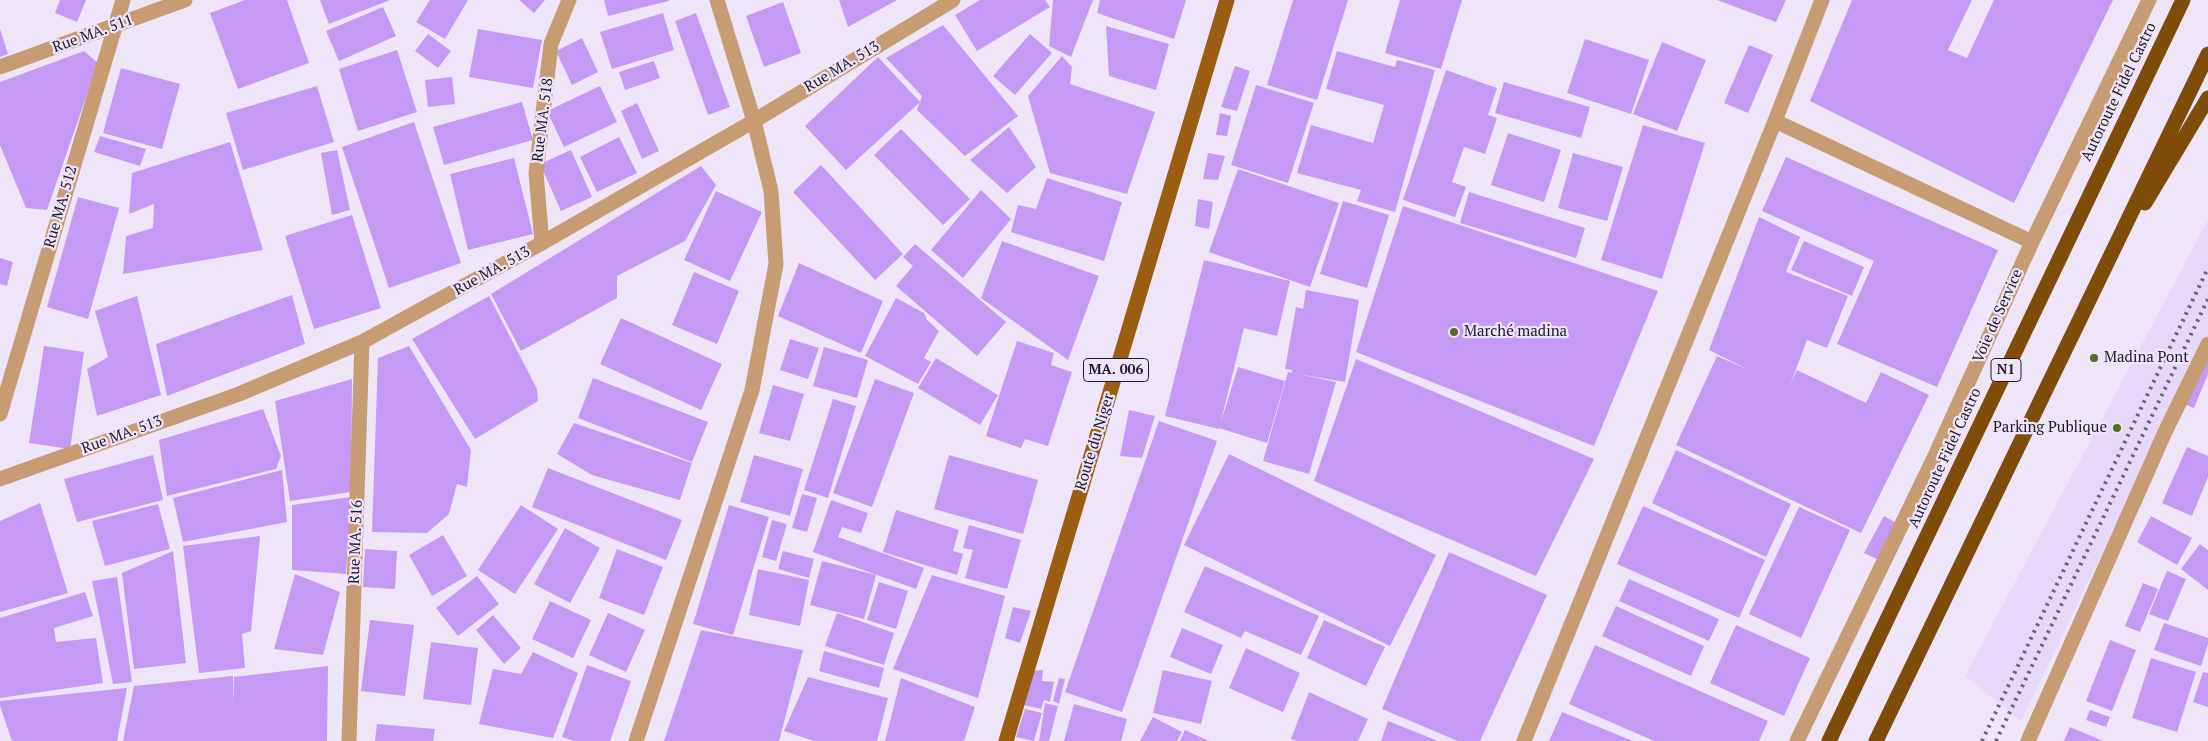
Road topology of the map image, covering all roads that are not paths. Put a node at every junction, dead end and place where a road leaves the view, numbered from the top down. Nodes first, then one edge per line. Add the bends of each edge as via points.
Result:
1 (123, 0) edge
2 (185, 0) edge
3 (568, 0) edge
4 (717, 0) edge
5 (953, 0) edge
6 (1227, 0) edge
7 (1822, 0) edge
8 (2150, 0) edge
9 (2183, 0) edge
10 (114, 27) junction
11 (2208, 54) edge
12 (0, 67) edge
13 (2208, 98) edge
14 (754, 121) junction
15 (1775, 121) junction
16 (2032, 242) junction
17 (542, 243) junction
18 (2093, 291) junction
19 (362, 342) junction
20 (2208, 344) edge
21 (0, 414) edge
22 (0, 479) edge
23 (349, 741) edge
24 (636, 741) edge
25 (1006, 741) edge
26 (1524, 741) edge
27 (1796, 741) edge
28 (1830, 741) edge
29 (1876, 741) edge
30 (2028, 741) edge

1 - 10 street, Rue MA. 512
2 - 10 street, Rue MA. 511
3 - 17 street, Rue MA. 518 via 551,44 536,173
4 - 14 street
5 - 14 street, Rue MA. 513
6 - 25 main road, Route du Niger / MA. 006
7 - 15 street
8 - 16 street, Voie de Service
9 - 28 highway, Autoroute Fidel Castro / N1
10 - 12 street, Rue MA. 511
10 - 21 street, Rue MA. 512
11 - 18 highway
13 - 18 highway
14 - 17 street, Rue MA. 513
14 - 24 street via 771,191 776,264 752,390
15 - 16 street
15 - 26 street
16 - 27 street, Voie de Service via 1933,460
17 - 19 street, Rue MA. 513
18 - 29 highway
19 - 22 street, Rue MA. 513 via 239,394
19 - 23 street, Rue MA. 516
20 - 30 street via 2165,432

